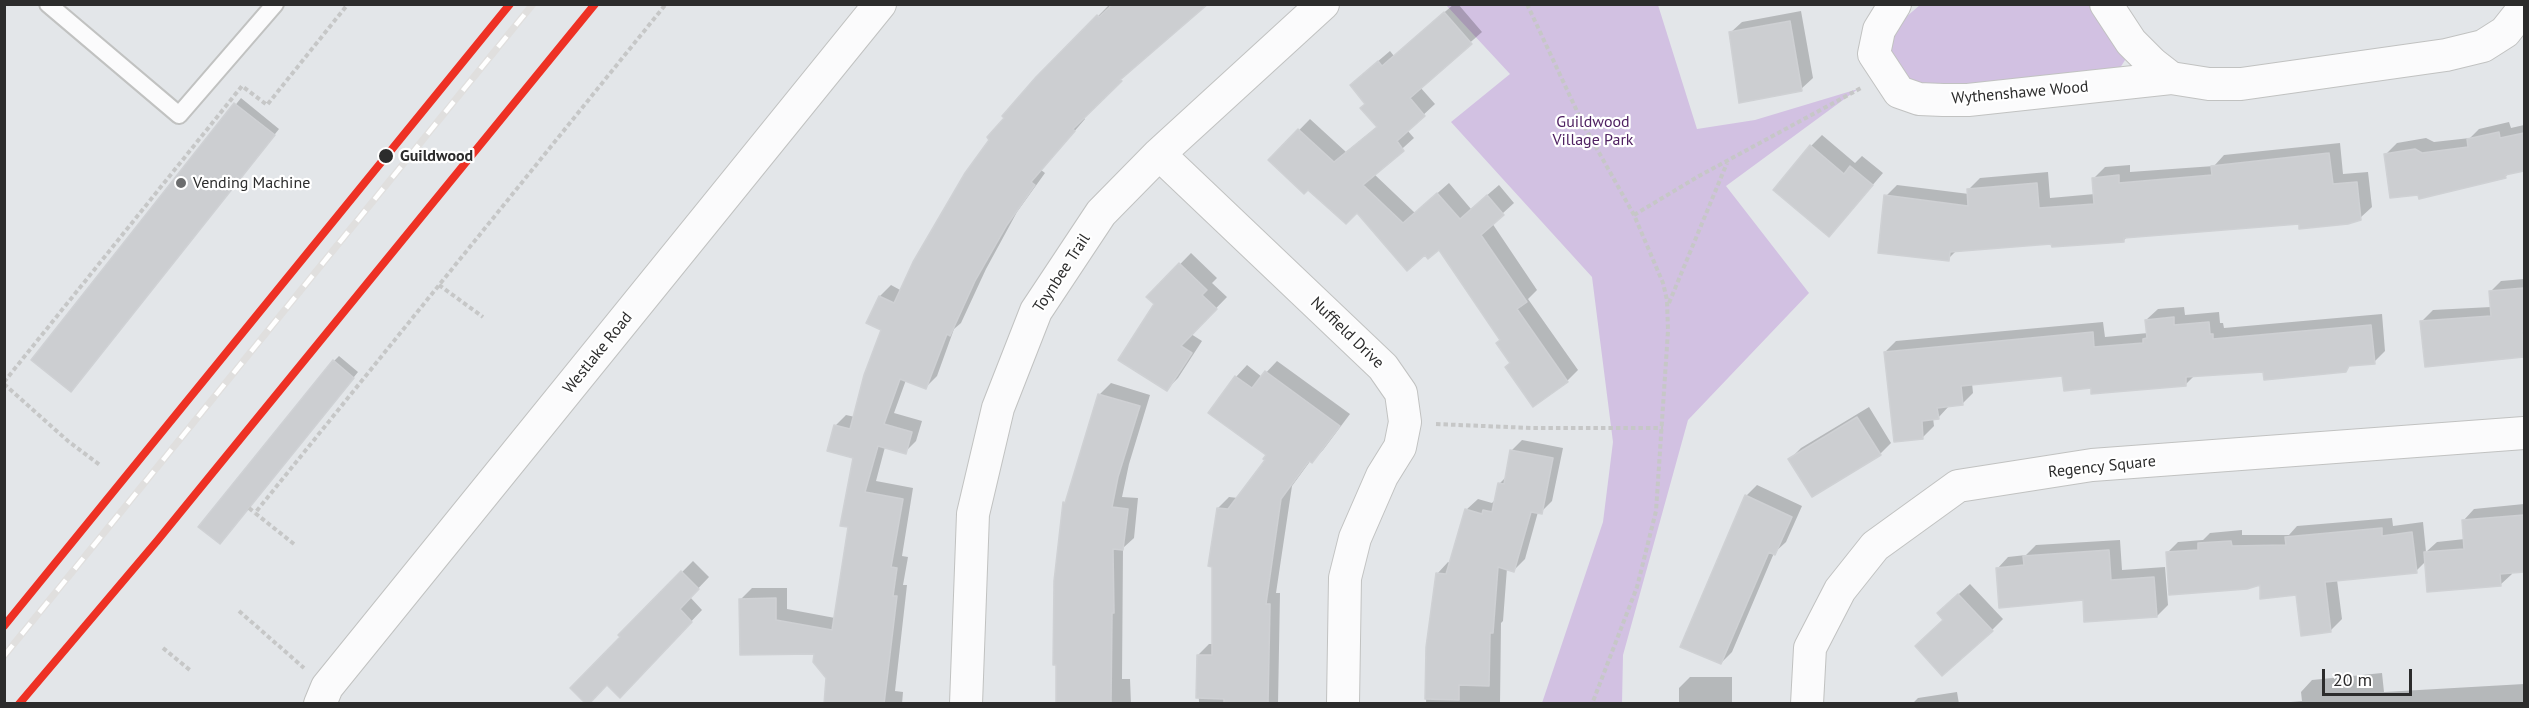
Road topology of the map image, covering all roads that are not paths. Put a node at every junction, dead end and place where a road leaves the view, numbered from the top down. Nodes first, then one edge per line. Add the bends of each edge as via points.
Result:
1 (48, 4) edge
2 (275, 4) edge
3 (880, 4) edge
4 (1323, 4) edge
5 (1895, 4) edge
6 (2106, 4) edge
7 (2524, 9) edge
8 (2171, 78) junction
9 (1159, 154) junction
10 (2524, 432) edge
11 (323, 695) edge
12 (966, 704) edge
13 (1343, 704) edge
14 (1807, 704) edge

1 - 2 lane via 179,115
3 - 11 street, Westlake Road
4 - 9 street, Toynbee Trail
5 - 8 street, Wythenshawe Wood via 1879,30 1874,54 1899,92 1919,99 1968,100
6 - 8 street via 2131,42
7 - 8 street, Wythenshawe Wood via 2505,32 2483,46 2446,55 2241,84
9 - 12 street, Toynbee Trail via 1101,213 1036,310 998,408 974,514
9 - 13 street, Nuffield Drive via 1383,367 1401,393 1405,422 1400,447 1382,476 1355,538 1345,578
10 - 14 street, Regency Square via 2092,465 1958,486 1875,546 1840,590 1810,648

